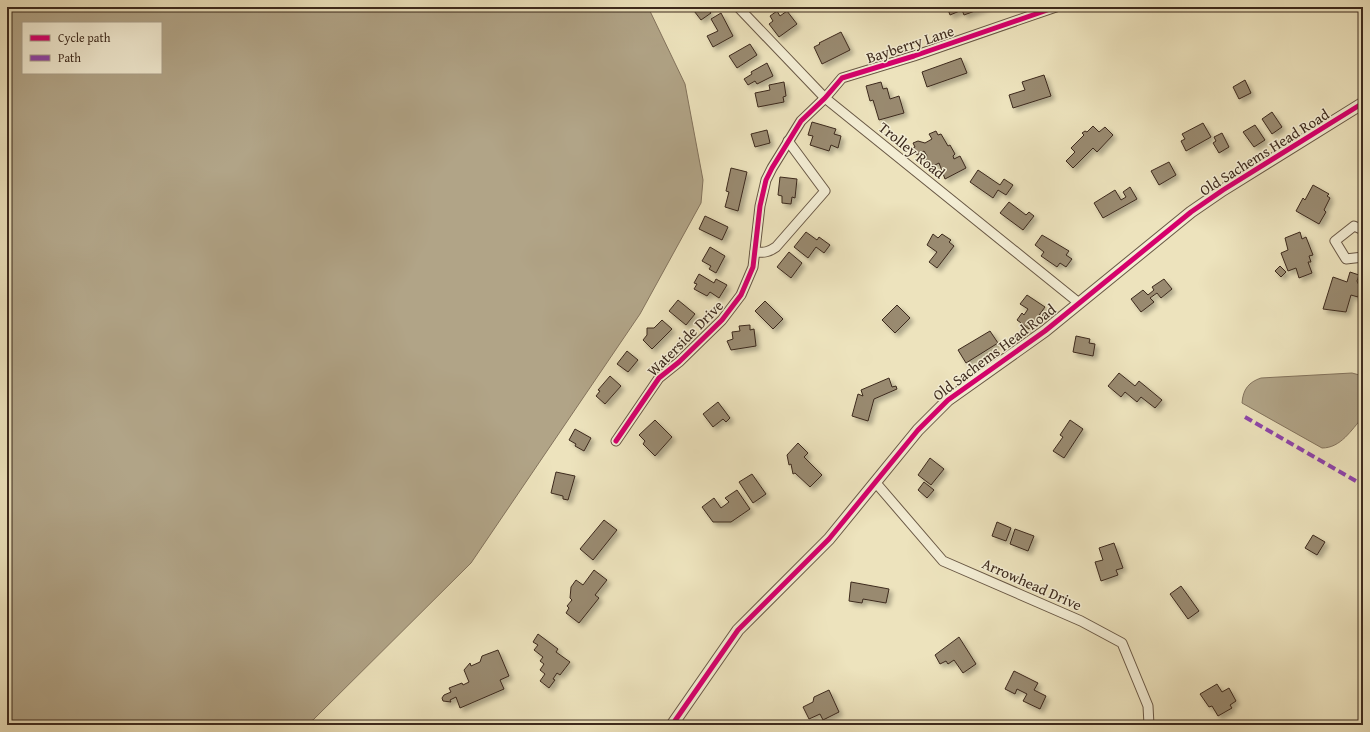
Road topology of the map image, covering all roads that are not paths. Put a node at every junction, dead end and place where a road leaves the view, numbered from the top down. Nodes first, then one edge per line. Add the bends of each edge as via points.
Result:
1 (738, 7) edge
2 (1056, 7) edge
3 (825, 98) junction
4 (1363, 103) edge
5 (788, 141) junction
6 (1363, 230) edge
7 (755, 252) junction
8 (1363, 258) edge
9 (1079, 303) junction
10 (616, 441) dead end
11 (876, 482) junction
12 (672, 725) edge
13 (1149, 725) edge

1 - 3 street, Trolley Road
2 - 3 street, Bayberry Lane via 842,78
3 - 5 street, Waterside Drive via 805,116
3 - 9 street, Trolley Road
4 - 9 street, Old Sachems Head Road via 1223,190
5 - 7 street, Waterside Drive via 766,180 760,206
5 - 7 street via 825,191 771,251
6 - 8 street via 1354,226 1335,241 1346,259
7 - 10 street, Waterside Drive via 748,281 732,308 679,362 659,378
9 - 11 street, Old Sachems Head Road via 1018,352 948,400 918,430
11 - 12 street, Old Sachems Head Road via 830,540 738,630
11 - 13 street, Arrowhead Drive via 943,561 1081,621 1122,643 1148,706

